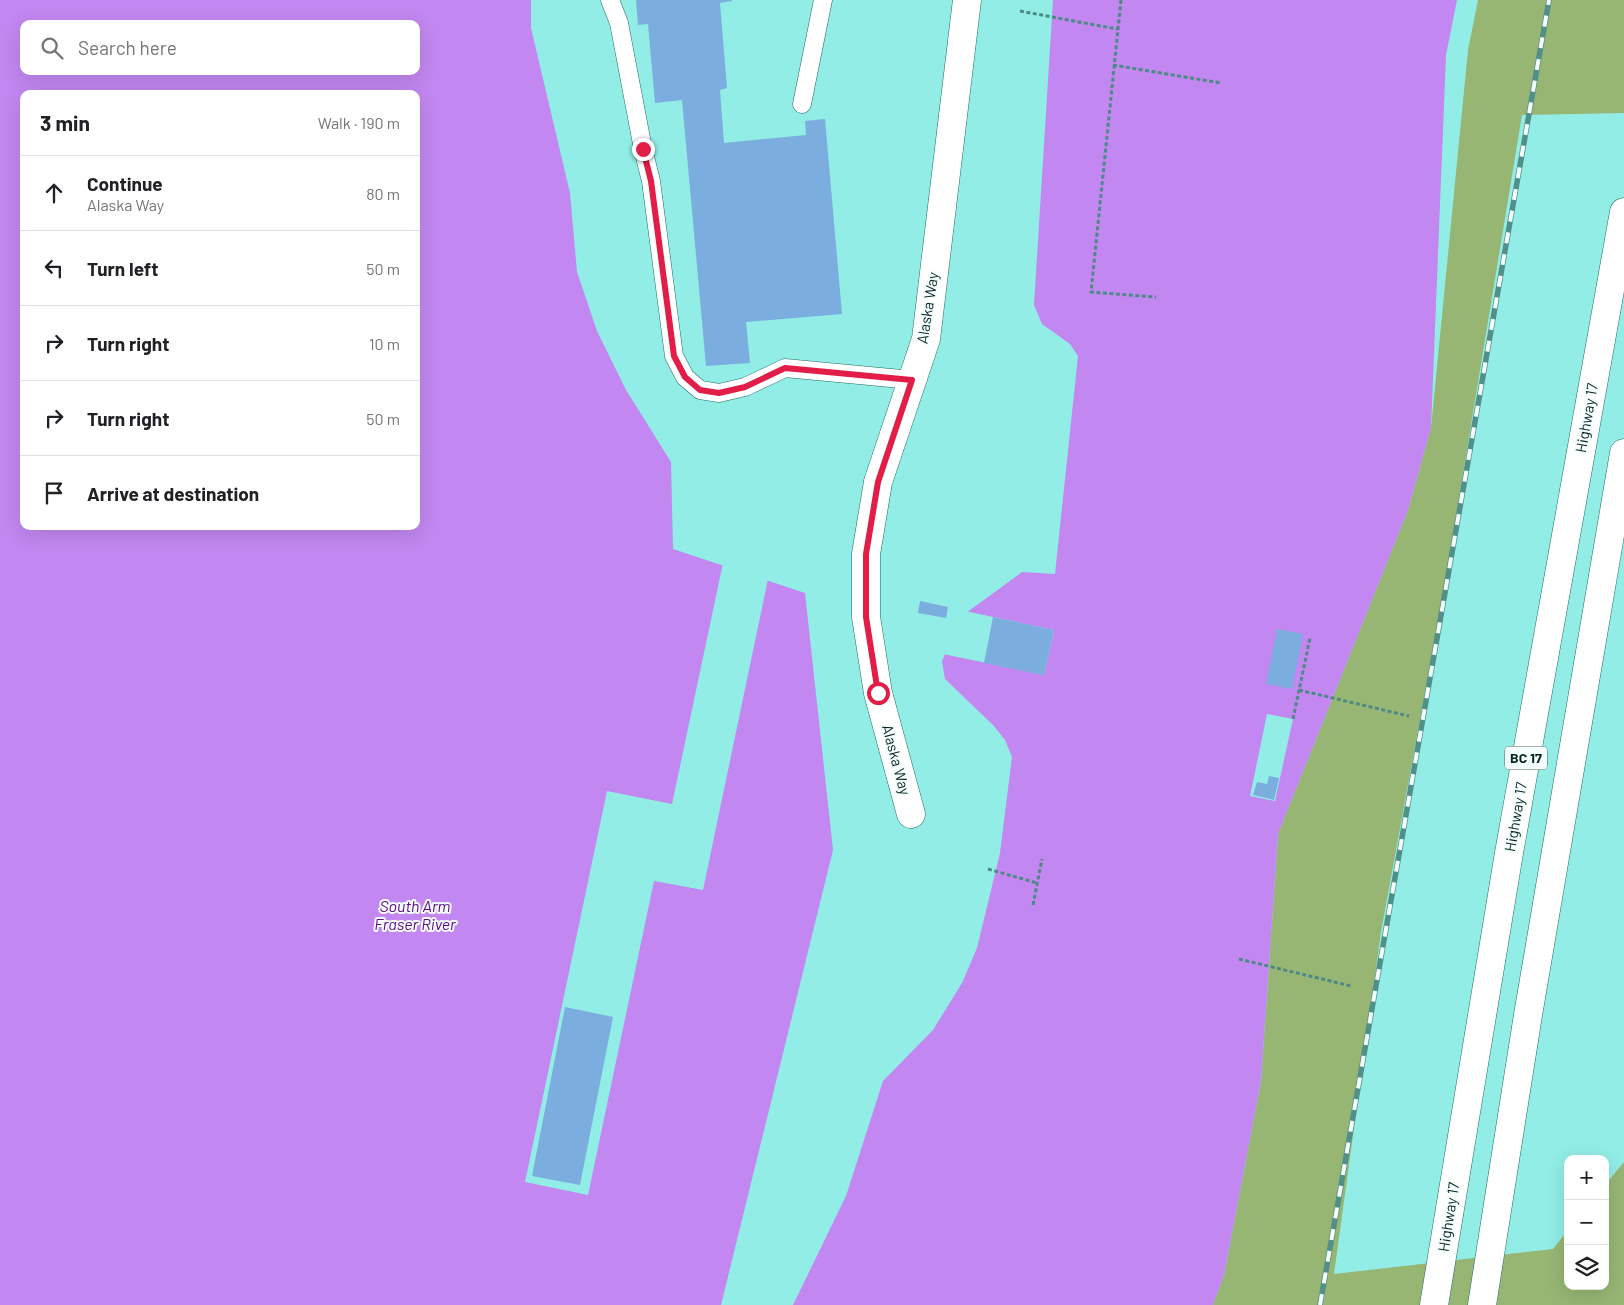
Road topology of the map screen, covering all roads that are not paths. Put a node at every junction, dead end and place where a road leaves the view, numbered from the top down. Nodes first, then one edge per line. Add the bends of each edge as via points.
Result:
1 (610, 0) edge
2 (823, 0) edge
3 (967, 0) edge
4 (802, 104) dead end
5 (1624, 212) edge
6 (912, 380) junction
7 (1624, 452) edge
8 (911, 814) dead end
9 (1434, 1305) edge
10 (1482, 1305) edge

1 - 6 lane via 619,23 651,181 674,356 685,377 700,390 719,393 745,387 785,368
2 - 4 lane
3 - 6 main road, Alaska Way via 926,339
5 - 9 main road, Highway 17 / BC 17 via 1509,853
6 - 8 main road, Alaska Way via 878,482 866,554 866,617 878,693
7 - 10 main road, BC 17

